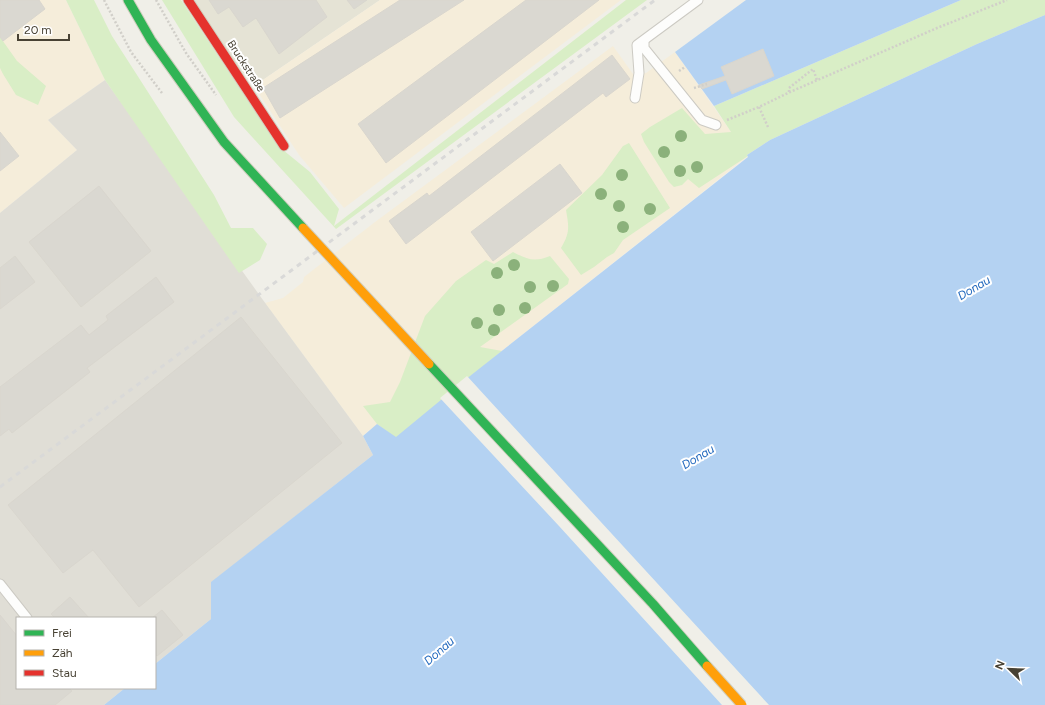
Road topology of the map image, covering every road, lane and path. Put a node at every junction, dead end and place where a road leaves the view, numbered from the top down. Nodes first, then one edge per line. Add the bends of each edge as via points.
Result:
1 (128, 0) edge
2 (156, 0) edge
3 (188, 0) edge
4 (697, 0) edge
5 (1007, 0) edge
6 (644, 41) junction
7 (818, 80) junction
8 (707, 84) dead end
9 (698, 87) dead end
10 (789, 93) junction
11 (216, 96) dead end
12 (635, 98) dead end
13 (759, 107) junction
14 (716, 125) joint
15 (768, 127) dead end
16 (284, 146) dead end
17 (0, 584) edge
18 (27, 617) edge
19 (742, 705) edge

1 - 19 main road, bridge via 151,40 224,142 653,604
2 - 11 path via 186,53
3 - 16 main road, Bruckstraße
4 - 6 lane
5 - 7 path
6 - 12 lane via 637,45 639,74
6 - 14 lane via 644,48 702,120
7 - 10 path
7 - 10 path via 813,69 789,88
8 - 9 path
10 - 13 path
13 - 14 path
13 - 15 path
17 - 18 lane

